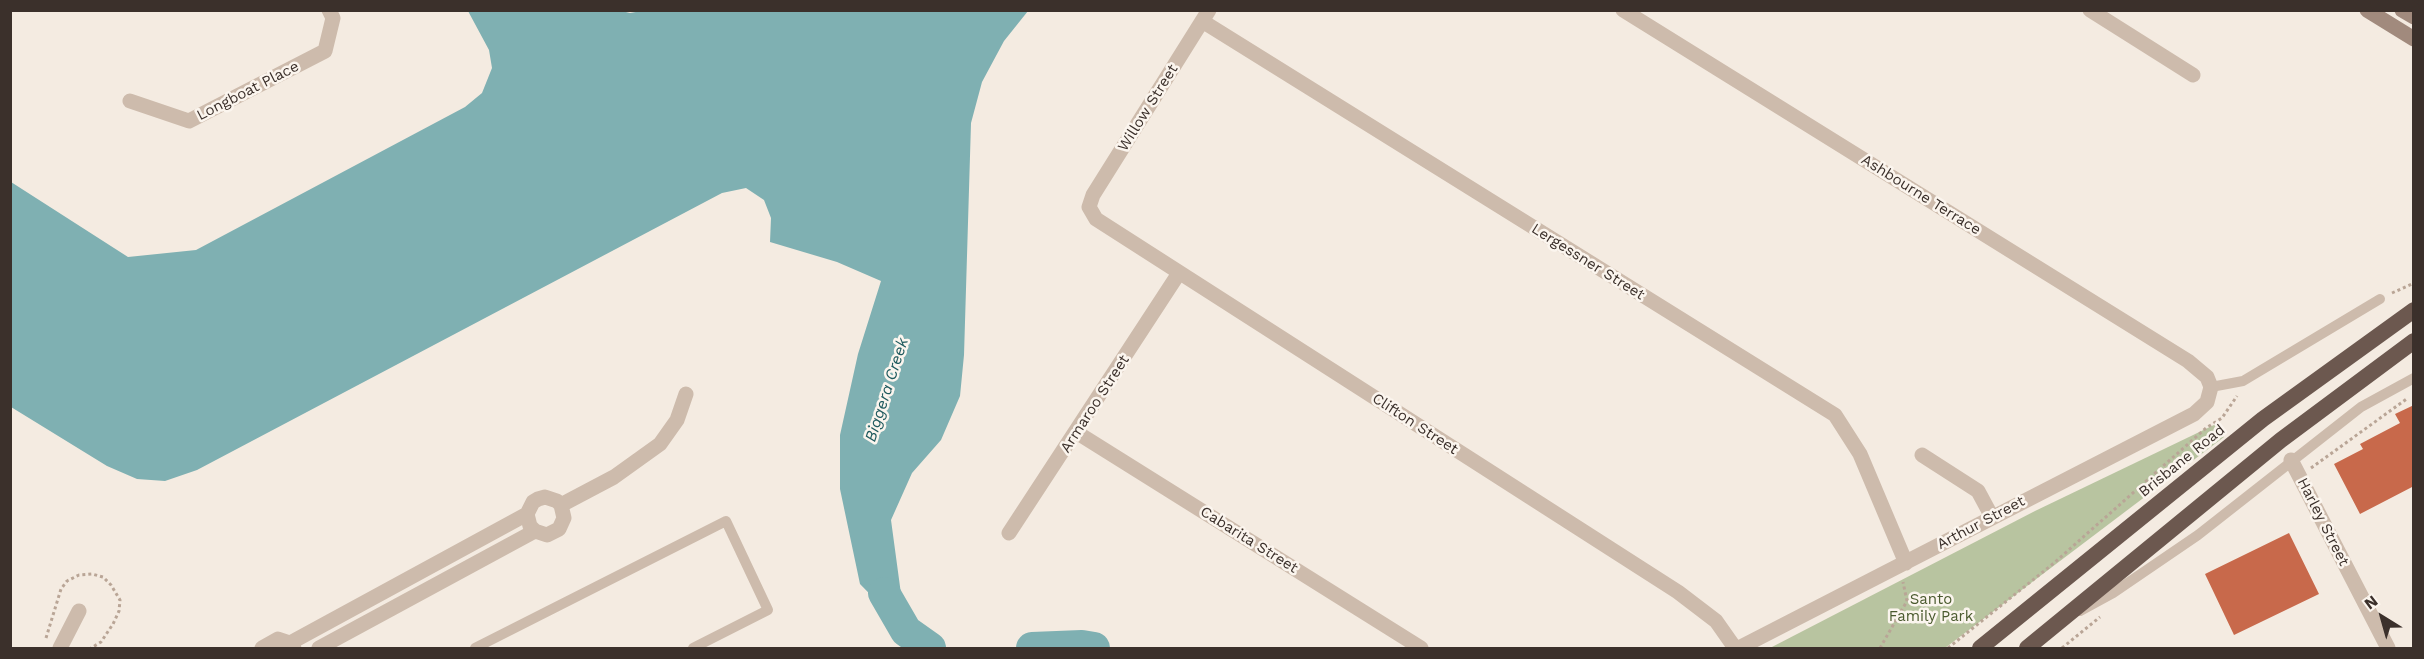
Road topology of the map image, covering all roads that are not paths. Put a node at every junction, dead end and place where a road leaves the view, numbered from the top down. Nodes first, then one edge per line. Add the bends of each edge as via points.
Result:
1 (329, 10) edge
2 (1623, 10) edge
3 (2090, 10) edge
4 (2367, 10) edge
5 (2402, 10) edge
6 (1205, 16) edge
7 (2414, 17) edge
8 (2414, 39) edge
9 (2193, 75) dead end
10 (130, 101) dead end
11 (1089, 207) joint
12 (1179, 273) junction
13 (2380, 299) road end
14 (2414, 310) edge
15 (2414, 341) edge
16 (2414, 378) edge
17 (2211, 387) junction
18 (686, 394) dead end
19 (1076, 432) junction
20 (1922, 455) dead end
21 (2291, 460) junction
22 (561, 505) junction
23 (527, 514) junction
24 (1992, 517) junction
25 (535, 531) junction
26 (1009, 533) dead end
27 (1906, 563) junction
28 (79, 611) dead end
29 (2059, 622) junction
30 (292, 646) edge
31 (60, 648) edge
32 (262, 648) edge
33 (319, 648) edge
34 (475, 648) edge
35 (693, 648) edge
36 (1421, 648) edge
37 (1737, 648) edge
38 (1980, 648) edge
39 (2027, 648) edge
40 (2388, 648) edge

1 - 10 street, Longboat Place via 333,18 325,51 189,121
2 - 17 street, Ashbourne Terrace via 2188,361 2207,377
3 - 9 street
4 - 8 main road
5 - 7 main road
6 - 11 street, Willow Street
6 - 27 street, Lergessner Street via 1835,415 1860,454
11 - 12 street, Clifton Street via 1096,219
12 - 19 street, Armaroo Street
12 - 37 street, Clifton Street via 1678,592 1716,621
13 - 17 lane via 2243,381
14 - 38 highway, Brisbane Road via 2264,419
15 - 29 highway via 2272,447
16 - 21 lane via 2361,407
17 - 24 street, Arthur Street via 2207,402 2194,414
18 - 22 street via 677,420 660,444 614,477
19 - 26 street, Armaroo Street
19 - 36 street, Cabarita Street
20 - 24 street via 1978,491
21 - 29 lane via 2198,535 2113,593
21 - 40 street, Harley Street
22 - 23 street via 544,497 533,502
22 - 25 street via 564,518 559,529 547,535
23 - 25 street
23 - 30 street
24 - 27 street, Arthur Street
25 - 33 street
27 - 37 street, Arthur Street
28 - 31 street
29 - 39 highway
30 - 32 street via 278,639
34 - 35 lane via 726,521 768,610

